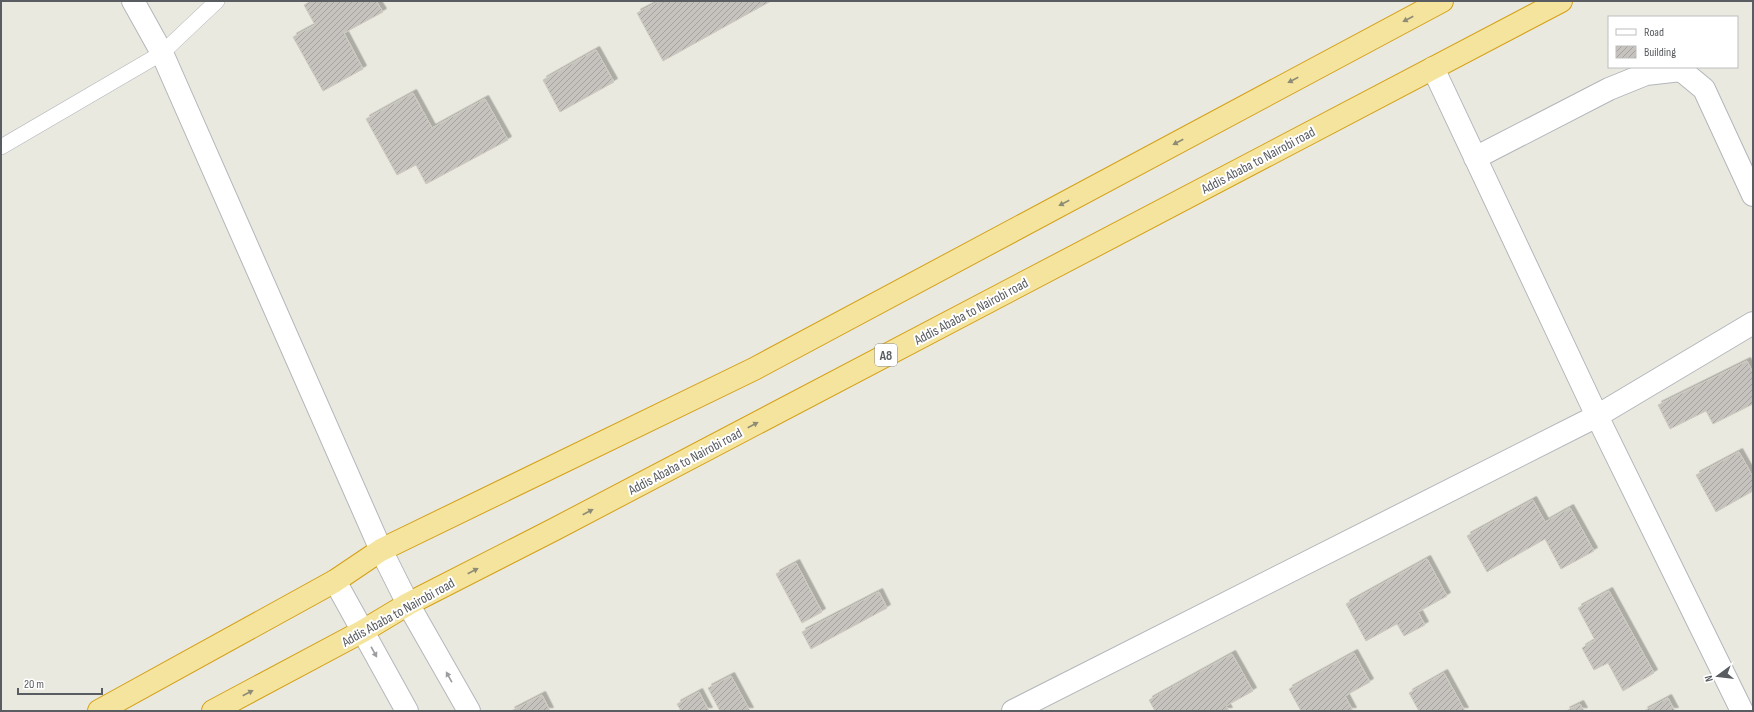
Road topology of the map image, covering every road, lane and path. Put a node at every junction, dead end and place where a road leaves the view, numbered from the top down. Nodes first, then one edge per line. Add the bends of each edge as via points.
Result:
1 (133, 1) edge
2 (217, 1) edge
3 (1442, 1) edge
4 (1560, 1) edge
5 (162, 53) junction
6 (1433, 68) junction
7 (1, 147) edge
8 (1475, 158) junction
9 (1753, 195) edge
10 (1753, 323) edge
11 (1597, 416) junction
12 (381, 550) junction
13 (335, 581) junction
14 (408, 604) junction
15 (363, 631) junction
16 (99, 711) edge
17 (213, 711) edge
18 (407, 711) edge
19 (469, 711) edge
20 (1013, 711) edge
21 (1742, 711) edge

1 - 5 street
2 - 5 lane
3 -> 12 highway via 754,369
4 - 6 highway, Addis Ababa to Nairobi road / A8
5 - 7 lane
5 - 12 street
6 - 8 street
14 -> 6 highway, Addis Ababa to Nairobi road / A8
8 - 9 street via 1609,89 1646,74 1682,70 1704,89
8 - 11 street
10 - 11 street
11 - 20 street
11 - 21 street
12 - 13 highway
12 - 14 street
13 - 15 street
13 - 16 highway
14 - 15 highway, Addis Ababa to Nairobi road / A8
19 -> 14 street
17 -> 15 highway, Addis Ababa to Nairobi road / A8
15 -> 18 street

